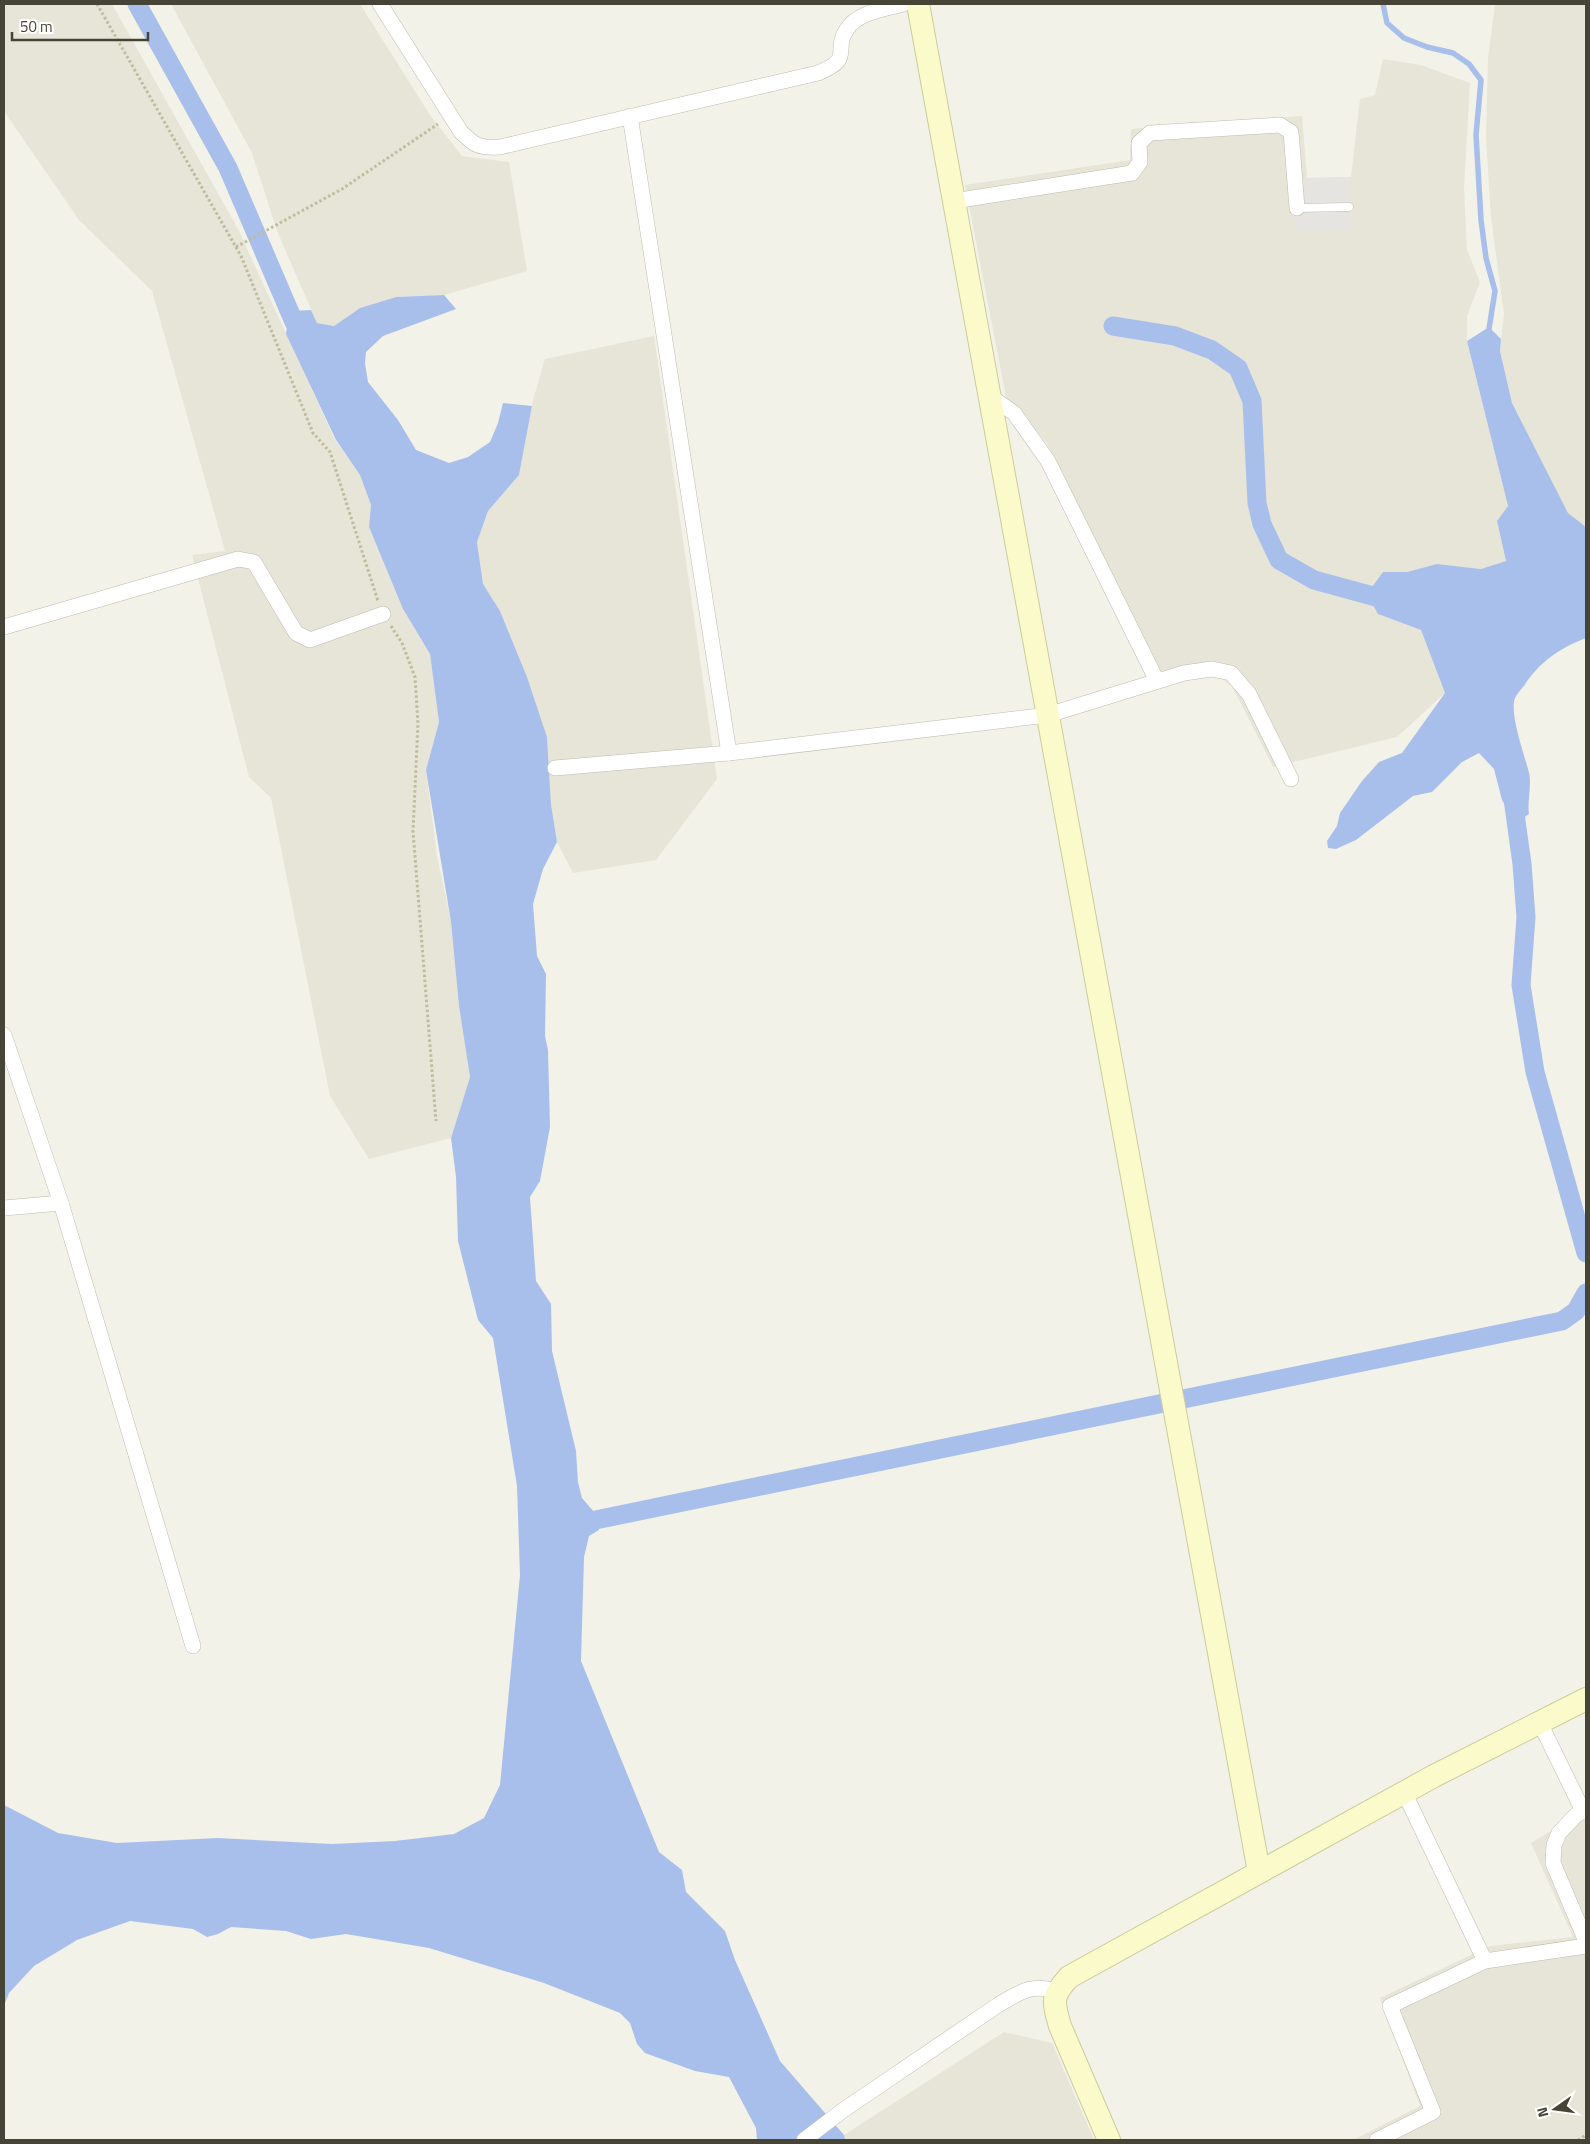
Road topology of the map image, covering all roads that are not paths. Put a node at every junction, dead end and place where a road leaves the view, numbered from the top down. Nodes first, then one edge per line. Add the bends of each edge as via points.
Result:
1 (380, 4) edge
2 (903, 4) edge
3 (918, 4) edge
4 (630, 116) junction
5 (954, 200) junction
6 (1349, 207) dead end
7 (1297, 208) joint
8 (990, 396) junction
9 (383, 614) road end
10 (4, 627) edge
11 (1157, 681) junction
12 (1048, 715) junction
13 (729, 753) junction
14 (555, 768) dead end
15 (1292, 779) dead end
16 (4, 1035) edge
17 (61, 1203) junction
18 (4, 1208) edge
19 (193, 1646) dead end
20 (1586, 1699) edge
21 (1540, 1723) junction
22 (1404, 1792) junction
23 (1585, 1810) edge
24 (1259, 1872) junction
25 (1586, 1941) edge
26 (1586, 1946) edge
27 (1485, 1960) junction
28 (1056, 1991) junction
29 (804, 2140) edge
30 (1109, 2140) edge
31 (1377, 2140) edge

1 - 4 street via 467,138 483,148 500,147
2 - 4 street via 860,17 847,28 842,54 834,66 818,73
3 - 5 street
4 - 13 street
5 - 7 street via 1132,173 1140,162 1139,143 1150,133 1280,125 1291,132
5 - 8 street
6 - 7 lane
8 - 11 street via 1014,413 1048,461
8 - 12 street
9 - 10 street via 310,640 296,633 254,562 238,559
11 - 12 street
11 - 15 street via 1212,669 1231,673 1249,694
12 - 13 street
12 - 24 street
13 - 14 street
16 - 17 street
17 - 18 street
17 - 19 street
20 - 21 street
21 - 22 street
21 - 23 street
22 - 24 street
22 - 27 street
23 - 25 street via 1559,1833 1554,1845 1553,1863
24 - 28 street via 1069,1977
26 - 27 street
27 - 31 street via 1390,2006 1433,2112
28 - 29 street via 1037,1987 1022,1992
28 - 30 street via 1055,2006 1060,2026

